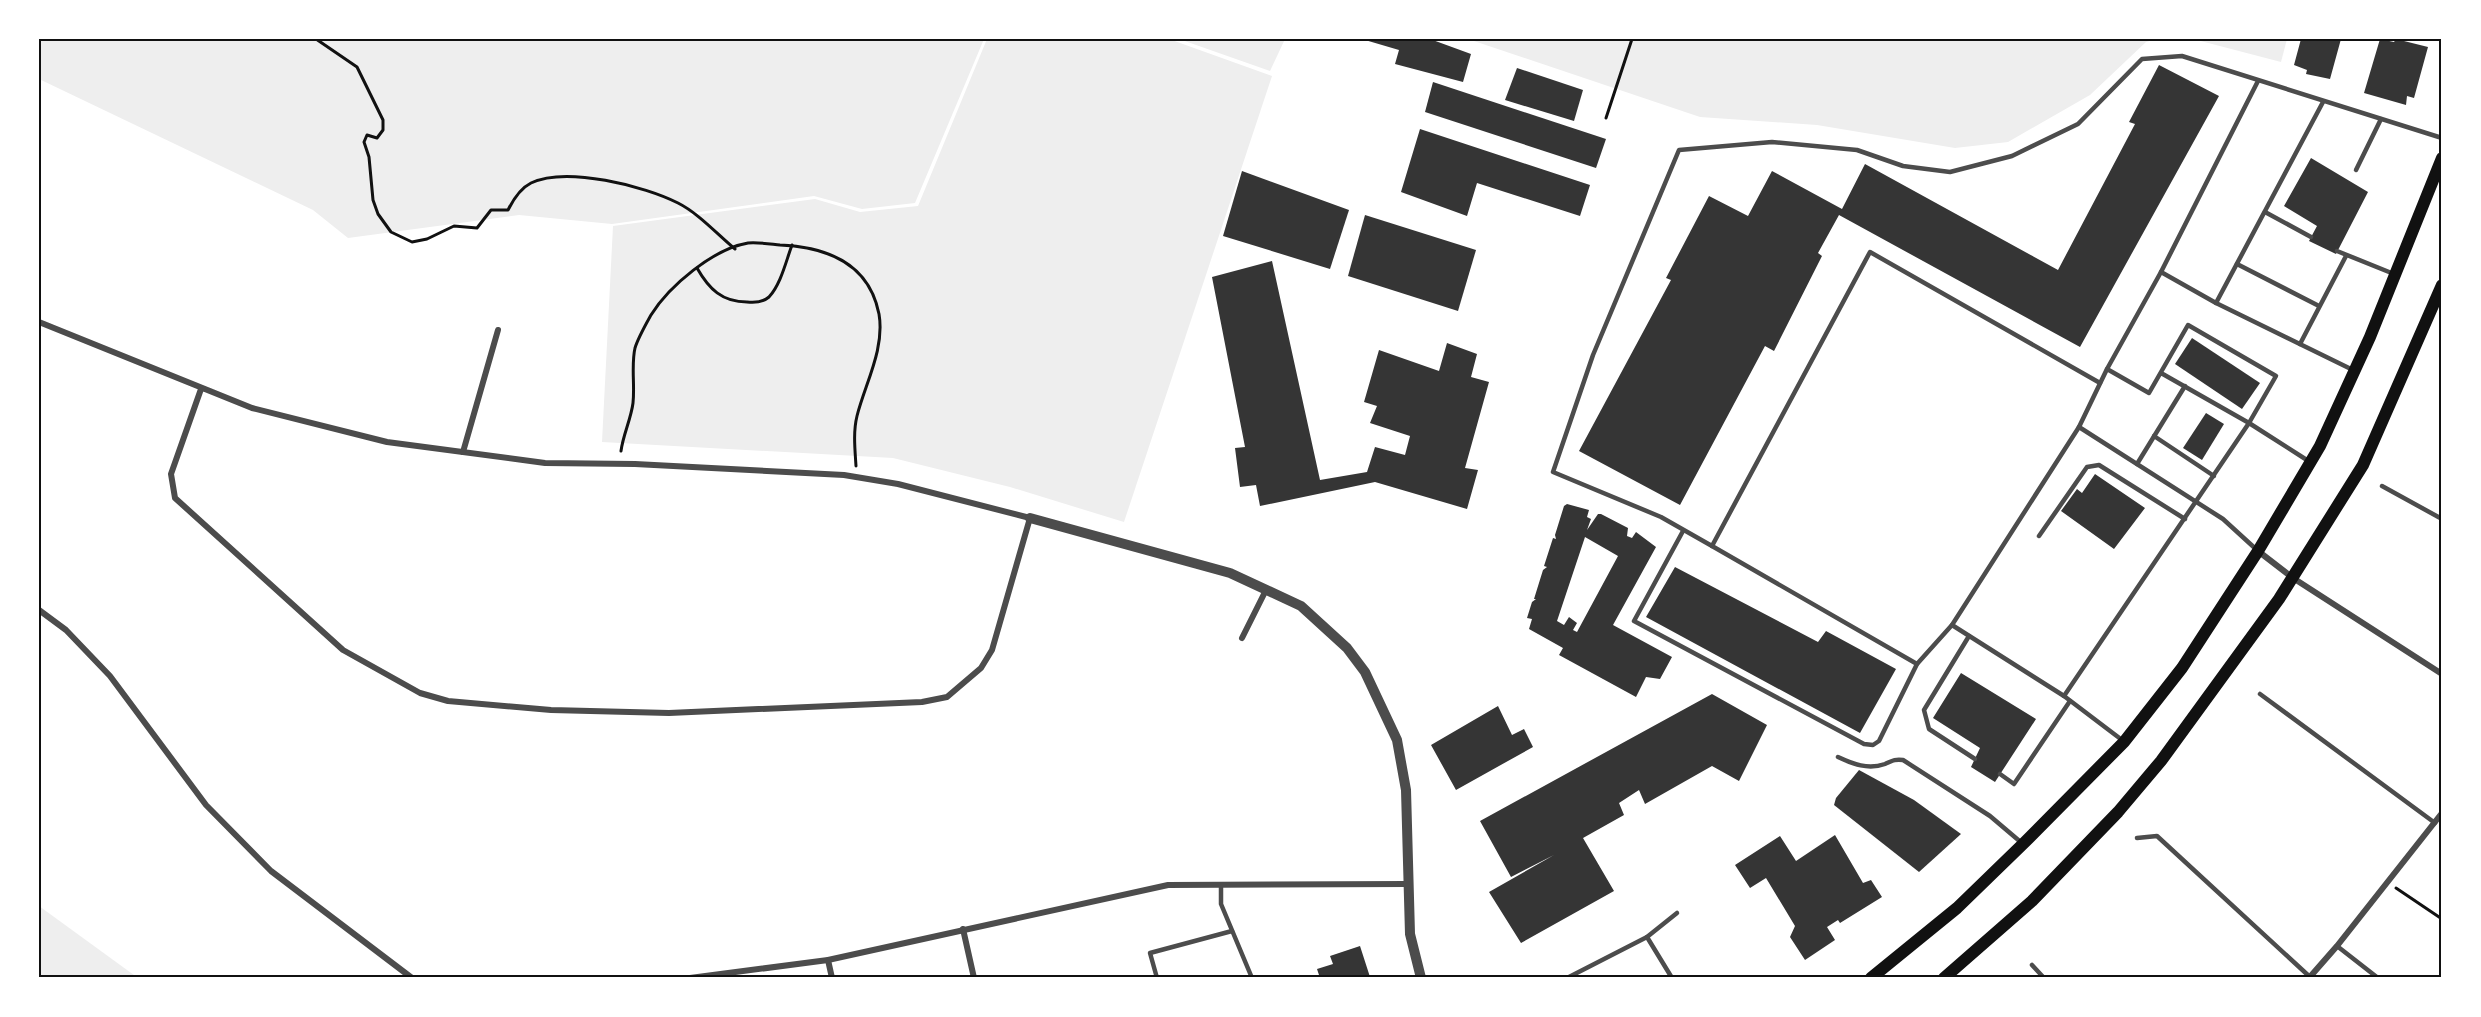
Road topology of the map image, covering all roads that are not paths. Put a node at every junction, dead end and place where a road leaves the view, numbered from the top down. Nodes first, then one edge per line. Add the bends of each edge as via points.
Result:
1 (2258, 81) junction
2 (2323, 102) junction
3 (2380, 119) junction
4 (2442, 138) edge
5 (2442, 158) edge
6 (2356, 170) dead end
7 (2265, 212) junction
8 (2311, 237) dead end
9 (2337, 251) dead end
10 (2346, 256) junction
11 (2237, 264) junction
12 (2161, 272) junction
13 (2397, 275) junction
14 (2442, 285) edge
15 (2216, 303) junction
16 (2319, 306) junction
17 (39, 322) edge
18 (498, 330) dead end
19 (2300, 344) junction
20 (2107, 369) junction
21 (2355, 371) junction
22 (2161, 373) junction
23 (2100, 383) junction
24 (2184, 386) junction
25 (201, 389) junction
26 (2250, 423) junction
27 (2079, 427) junction
28 (2154, 436) junction
29 (463, 452) junction
30 (2310, 462) junction
31 (2137, 464) junction
32 (2214, 476) junction
33 (2382, 486) dead end
34 (2196, 502) junction
35 (1030, 518) junction
36 (2185, 519) junction
37 (2442, 519) edge
38 (1683, 531) junction
39 (2039, 536) dead end
40 (1712, 546) junction
41 (2258, 551) junction
42 (2293, 578) junction
43 (1266, 590) junction
44 (39, 610) edge
45 (1952, 625) junction
46 (1970, 636) junction
47 (1242, 638) dead end
48 (1917, 664) junction
49 (2442, 674) edge
50 (2260, 693) dead end
51 (2064, 696) junction
52 (2070, 701) junction
53 (2124, 742) junction
54 (1838, 757) dead end
55 (1975, 759) dead end
56 (2000, 774) dead end
57 (2442, 813) edge
58 (2435, 823) junction
59 (2137, 838) dead end
60 (2023, 844) junction
61 (1407, 884) junction
62 (1221, 885) junction
63 (1677, 913) dead end
64 (963, 929) junction
65 (1232, 931) junction
66 (1647, 938) junction
67 (2337, 946) junction
68 (828, 960) junction
69 (2032, 965) dead end
70 (2309, 977) edge
71 (411, 978) edge
72 (690, 978) edge
73 (832, 978) edge
74 (974, 978) edge
75 (1157, 978) edge
76 (1252, 978) edge
77 (1421, 978) edge
78 (1568, 978) edge
79 (1672, 978) edge
80 (1872, 978) edge
81 (1944, 978) edge
82 (2044, 978) edge
83 (2378, 978) edge

1 - 2 lane
1 - 12 lane
1 - 38 lane via 2182,56 2142,59 2078,124 2012,156 1950,172 1902,166 1857,150 1772,142 1679,150 1593,355 1553,472 1661,517
2 - 3 lane
2 - 7 lane
3 - 4 lane
3 - 6 lane
5 - 13 main road
7 - 8 lane
7 - 11 lane
9 - 10 lane
10 - 13 lane
10 - 16 lane
11 - 15 lane
11 - 16 lane
12 - 15 lane
12 - 20 lane
13 - 21 main road
14 - 42 main road via 2363,465
15 - 19 lane
16 - 19 lane
17 - 25 street
18 - 29 street
19 - 21 lane
20 - 22 lane via 2149,393
20 - 23 lane
21 - 30 main road
22 - 24 lane
22 - 26 lane via 2188,325 2276,376
23 - 27 lane
23 - 40 lane via 1870,252
24 - 26 lane
24 - 28 lane
25 - 29 street via 252,408 387,442
25 - 35 street via 171,474 175,498 343,650 420,693 448,701 551,710 669,713 922,702 947,697 981,668 992,650
26 - 30 lane
26 - 32 lane
27 - 31 lane
27 - 45 lane
28 - 31 lane
28 - 32 lane
29 - 35 street via 545,463 856,477
30 - 41 main road
31 - 34 lane
32 - 34 lane
33 - 37 lane
34 - 36 lane
34 - 41 lane via 2223,519
35 - 43 street via 1230,573
36 - 39 lane via 2099,465 2087,467
36 - 51 lane
38 - 40 lane
38 - 48 lane via 1634,621 1838,731 1873,745 1879,741
40 - 48 lane
41 - 42 street
41 - 53 main road via 2182,668
42 - 49 street
42 - 81 main road via 2161,761 2125,804 2032,901
43 - 47 street
43 - 61 street via 1301,606 1347,648 1365,672 1397,740 1406,789
44 - 71 street via 66,630 110,676 206,806 271,871
45 - 46 lane
45 - 48 lane
46 - 51 lane
46 - 55 lane via 1924,710 1929,729
50 - 58 lane
51 - 52 lane
52 - 53 lane
52 - 56 lane via 2014,784
53 - 60 main road
54 - 60 lane via 1860,767 1903,760 1990,816
57 - 58 street
58 - 67 street
59 - 70 lane via 2157,836
60 - 80 main road via 1957,908
61 - 62 street
61 - 77 street via 1410,934
62 - 64 street via 1168,885
62 - 65 lane via 1221,904
63 - 66 lane
64 - 68 street
64 - 74 street
65 - 75 lane via 1150,953
65 - 76 lane
66 - 78 lane
66 - 79 lane
67 - 70 street
67 - 83 lane
68 - 72 street
68 - 73 street
69 - 82 lane

